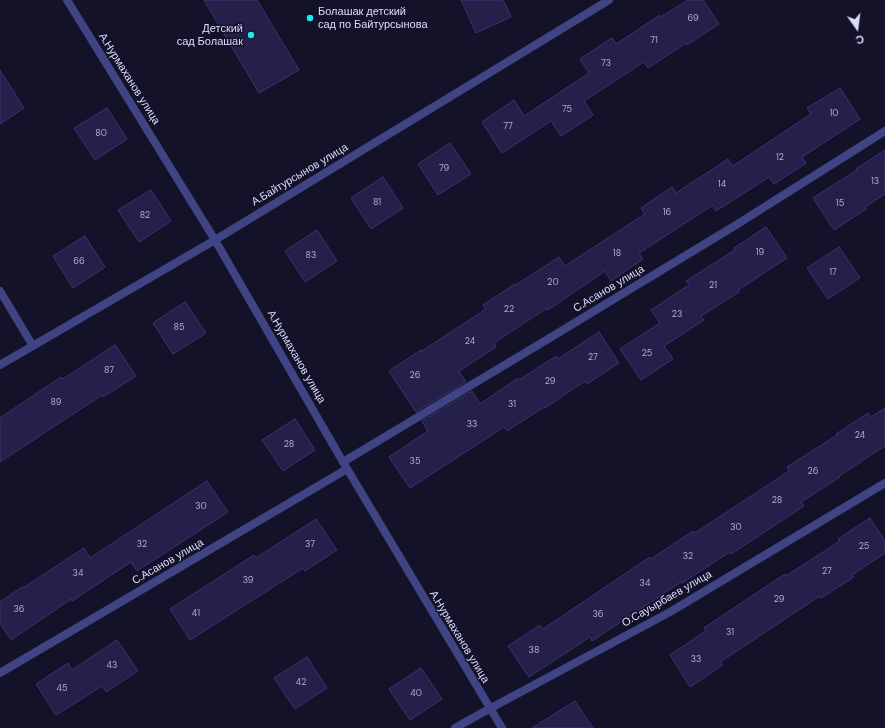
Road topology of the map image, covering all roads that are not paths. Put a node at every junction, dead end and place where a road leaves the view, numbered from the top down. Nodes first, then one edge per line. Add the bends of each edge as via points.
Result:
1 (67, 0) edge
2 (609, 0) edge
3 (885, 132) edge
4 (216, 240) junction
5 (0, 292) edge
6 (33, 346) junction
7 (0, 365) edge
8 (345, 465) junction
9 (885, 482) edge
10 (0, 673) edge
11 (489, 708) junction
12 (456, 728) edge
13 (502, 728) edge

1 - 4 street, А.Нурмаханов улица
2 - 4 street, А.Байтурсынов улица
3 - 8 street, С.Асанов улица
4 - 6 street, А.Байтурсынов улица
4 - 8 street, А.Нурмаханов улица
5 - 6 street
6 - 7 street, А.Байтурсынов улица
8 - 10 street, С.Асанов улица
8 - 11 street, А.Нурмаханов улица
9 - 11 street, О.Сауырбаев улица via 670,612
11 - 12 street, О.Сауырбаев улица
11 - 13 street, А.Нурмаханов улица

